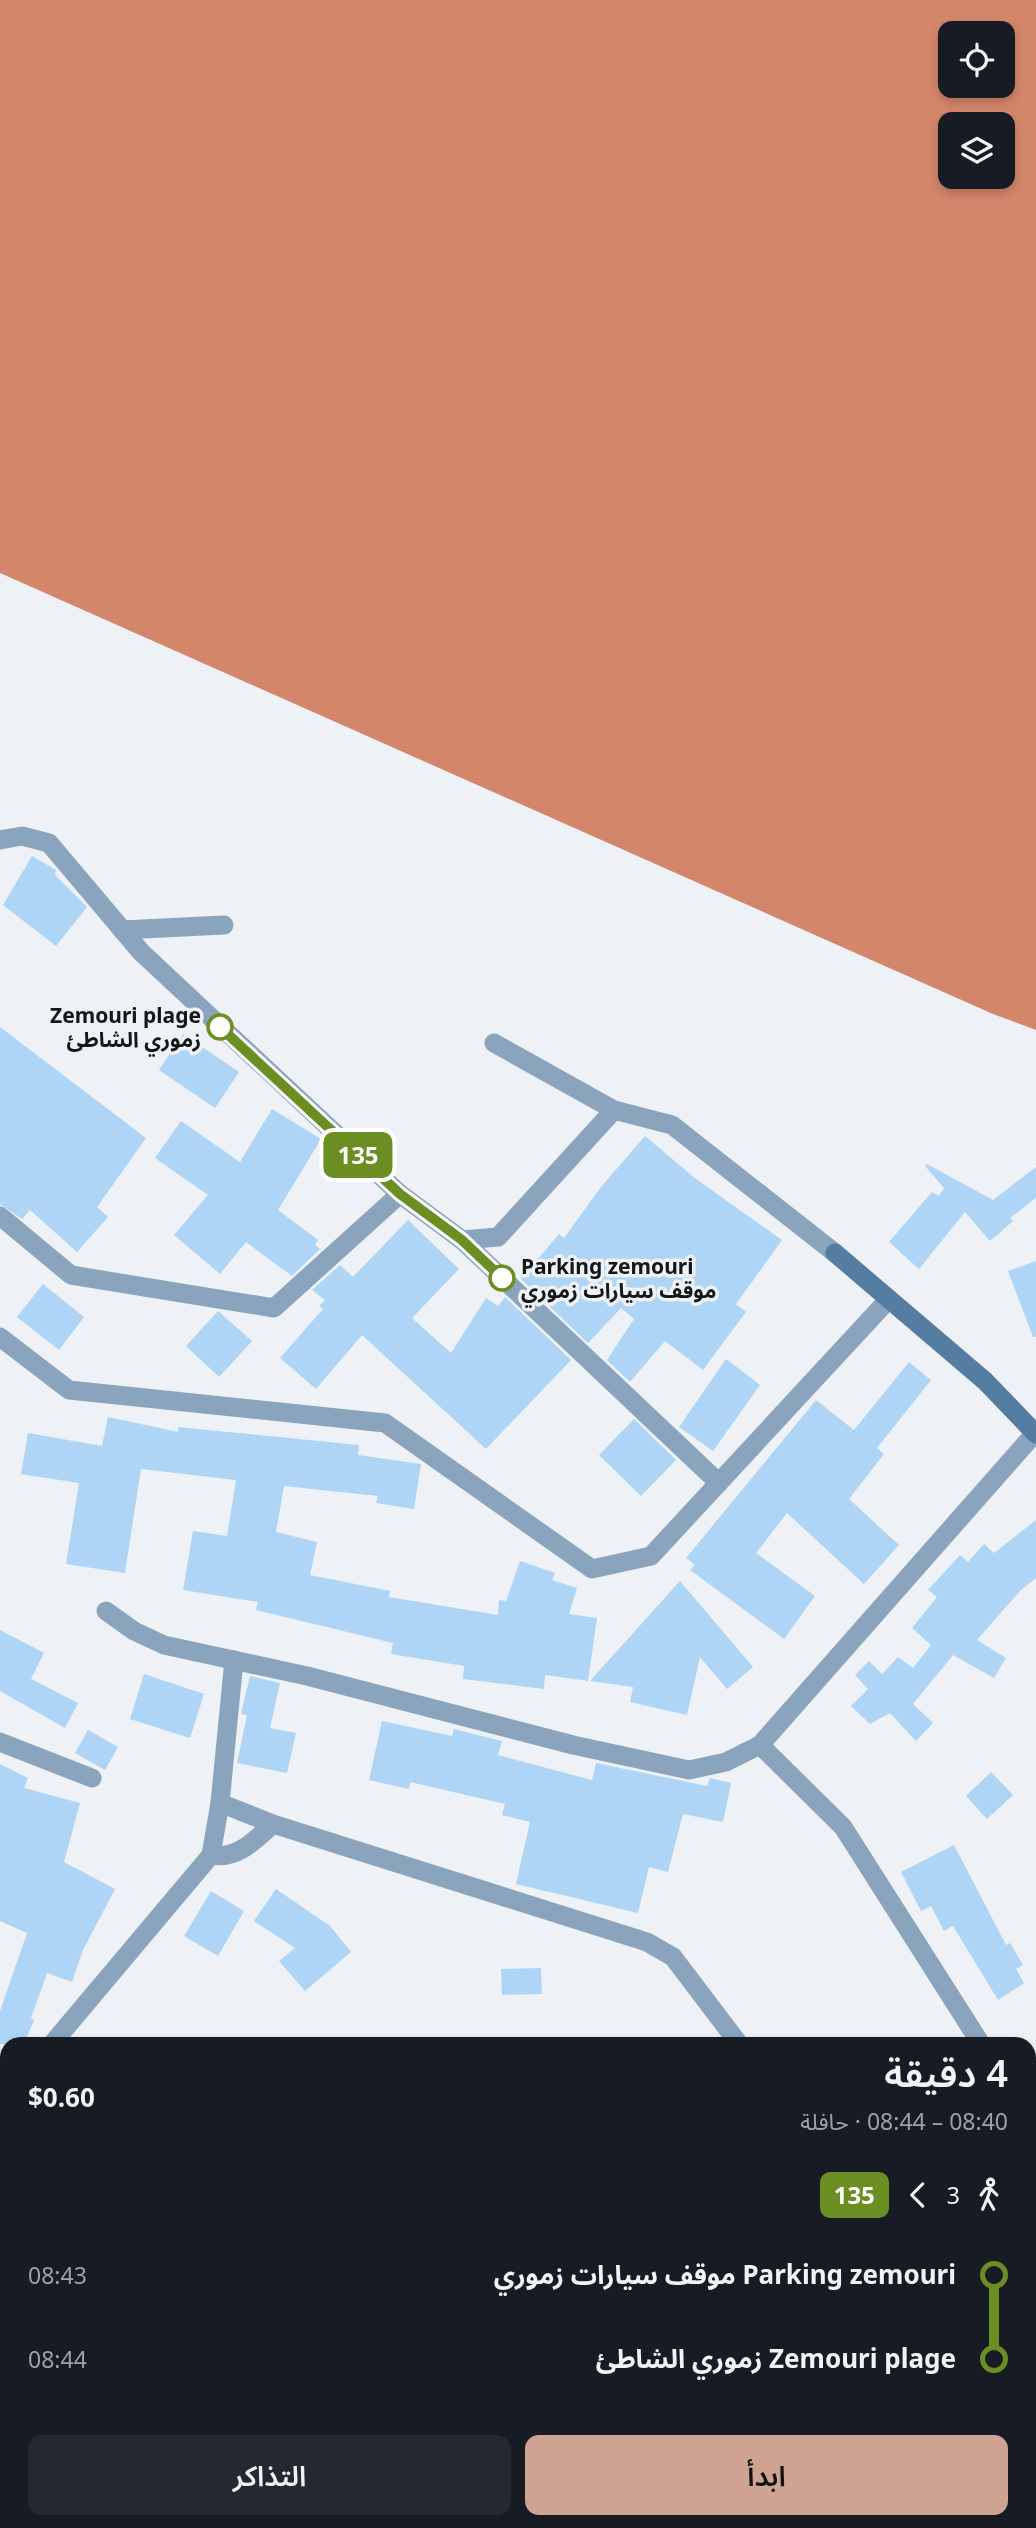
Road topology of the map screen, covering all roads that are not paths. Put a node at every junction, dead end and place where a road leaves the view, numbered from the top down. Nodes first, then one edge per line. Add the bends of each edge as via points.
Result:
1 (0, 840) edge
2 (224, 925) dead end
3 (122, 930) junction
4 (494, 1043) dead end
5 (614, 1110) junction
6 (400, 1194) junction
7 (0, 1216) edge
8 (462, 1240) junction
9 (835, 1253) joint
10 (888, 1300) junction
11 (0, 1337) edge
12 (1036, 1434) edge
13 (719, 1483) junction
14 (106, 1611) dead end
15 (233, 1660) junction
16 (0, 1742) edge
17 (760, 1745) junction
18 (92, 1778) dead end
19 (220, 1803) junction
20 (273, 1824) junction
21 (211, 1855) junction
22 (58, 2037) edge
23 (734, 2037) edge
24 (977, 2037) edge

1 - 3 street via 22,835 50,843
2 - 3 street
3 - 6 street
4 - 5 street
5 - 8 street via 498,1237
5 - 9 street via 672,1125
6 - 7 street via 274,1308 71,1275
6 - 8 street
8 - 13 street
9 - 10 main road
10 - 12 main road via 985,1381
10 - 13 street
11 - 13 street via 69,1390 385,1423 592,1569 651,1556
12 - 17 street
14 - 15 street via 164,1645
15 - 17 street via 689,1770 726,1762
15 - 19 street
16 - 18 street
17 - 24 street via 842,1827
19 - 20 street
19 - 21 street
20 - 21 street via 247,1847 225,1857
20 - 23 street via 647,1942 673,1957
21 - 22 street

